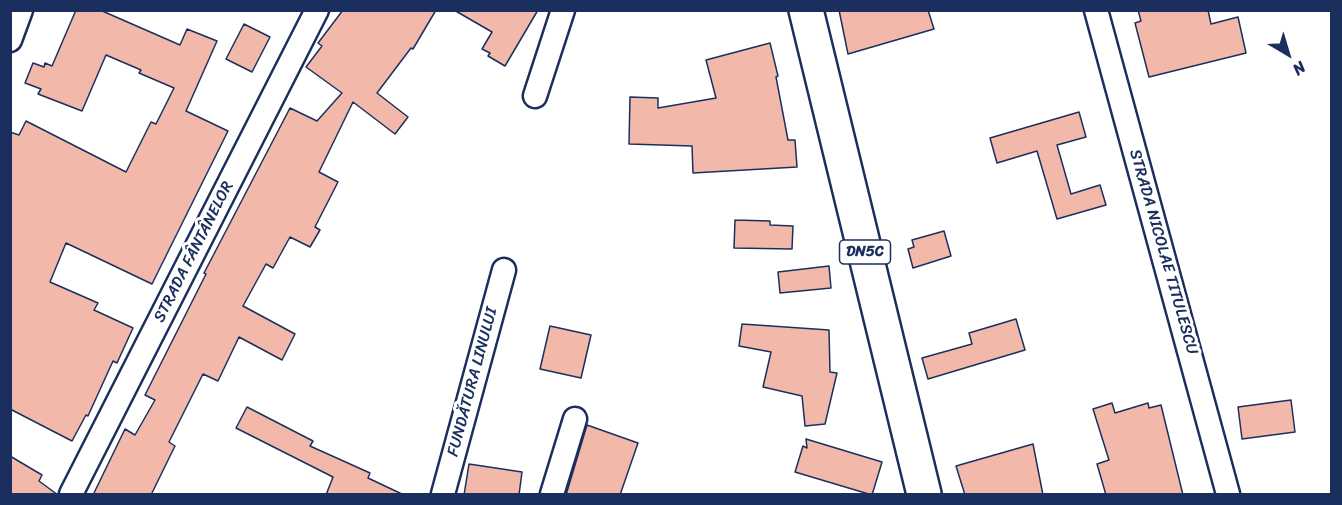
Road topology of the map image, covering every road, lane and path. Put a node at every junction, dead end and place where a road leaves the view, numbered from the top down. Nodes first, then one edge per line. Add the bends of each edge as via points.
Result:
1 (21, 10) edge
2 (317, 10) edge
3 (563, 10) edge
4 (806, 10) edge
5 (1096, 10) edge
6 (10, 39) edge
7 (535, 96) dead end
8 (504, 270) dead end
9 (575, 419) dead end
10 (71, 495) edge
11 (443, 495) edge
12 (552, 495) edge
13 (924, 495) edge
14 (1228, 495) edge

1 - 6 street
2 - 10 street, STRADA FÂNTÂNELOR
3 - 7 street
4 - 13 main road, DN5C
5 - 14 street, STRADA NICOLAE TITULESCU
8 - 11 street, FUNDĂTURA LINULUI
9 - 12 street

